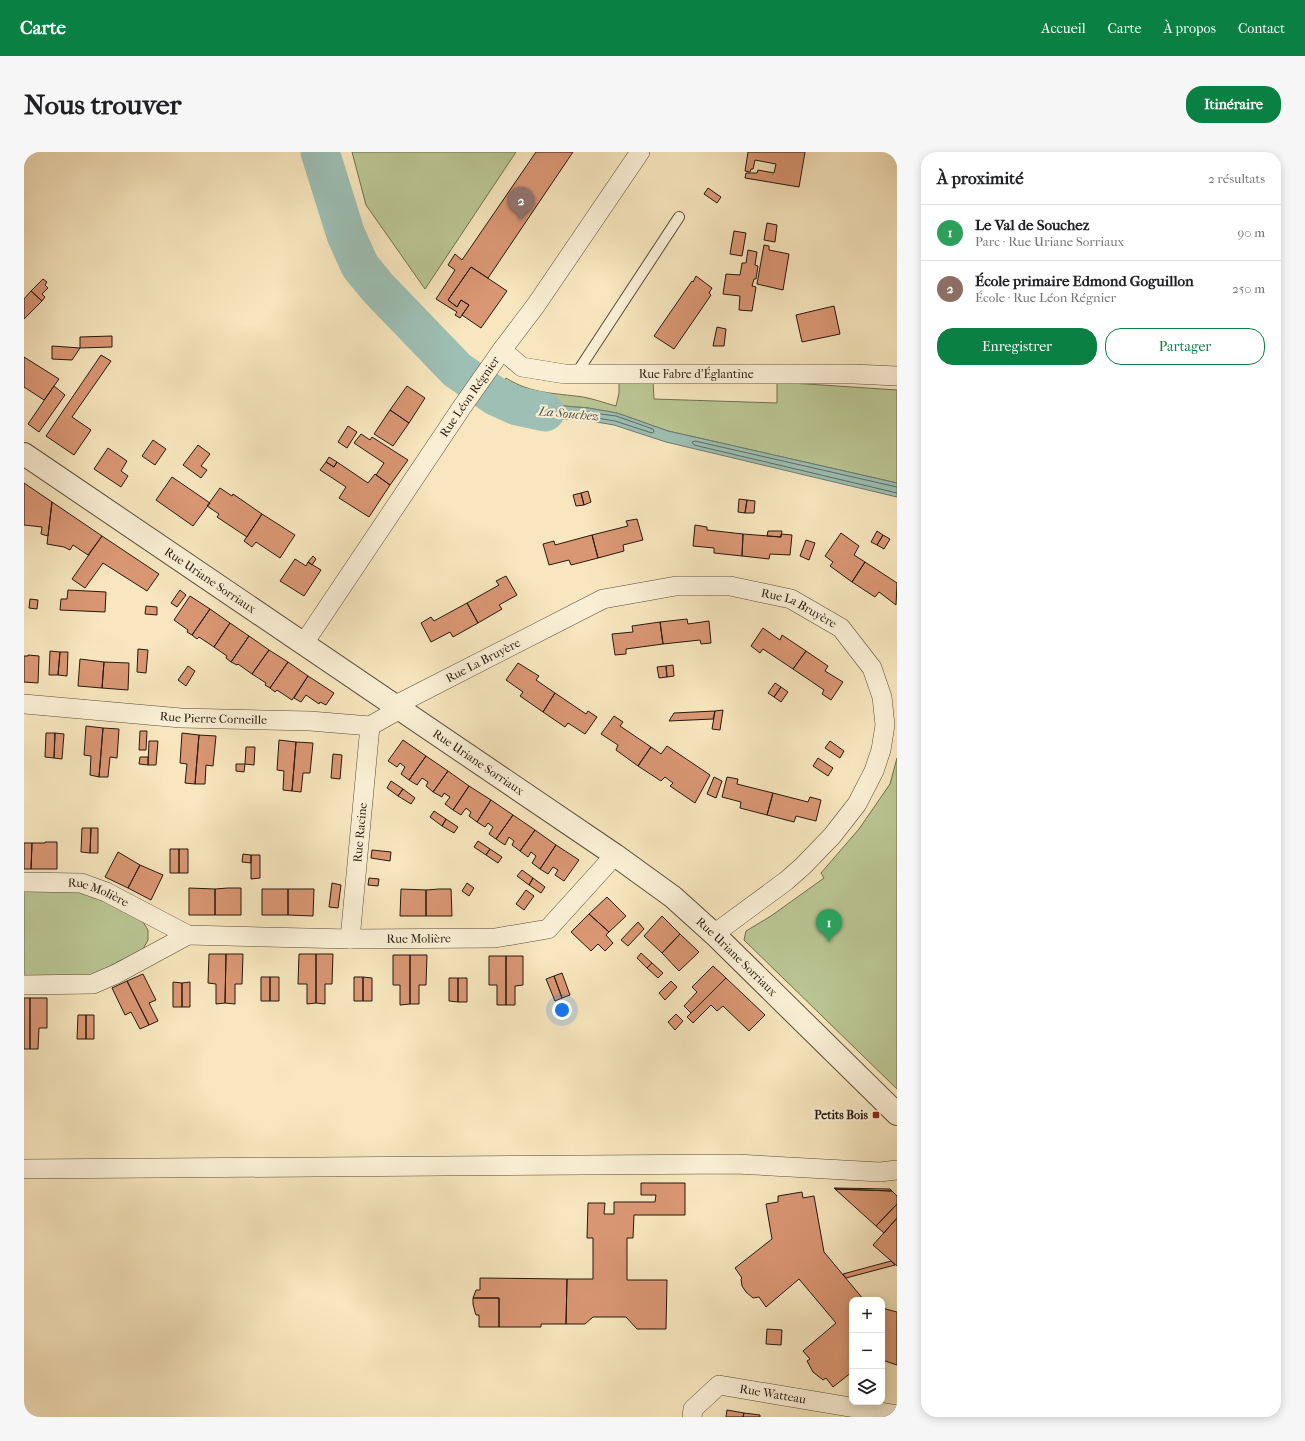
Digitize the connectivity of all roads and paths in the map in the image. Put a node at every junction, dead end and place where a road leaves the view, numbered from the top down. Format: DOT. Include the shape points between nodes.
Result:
graph roads {
  1 [pos="640,152"];
  2 [pos="679,217"];
  3 [pos="502,350"];
  4 [pos="576,374"];
  5 [pos="897,376"];
  6 [pos="24,454"];
  7 [pos="304,643"];
  8 [pos="24,704"];
  9 [pos="397,708"];
  10 [pos="370,726"];
  11 [pos="891,726"];
  12 [pos="615,855"];
  13 [pos="24,882"];
  14 [pos="714,934"];
  15 [pos="188,935"];
  16 [pos="350,939"];
  17 [pos="24,986"];
  18 [pos="897,1114"];
  19 [pos="24,1169"];
  20 [pos="897,1170"];
  21 [pos="897,1416"];
  22 [pos="692,1417"];
  1 -- 3 [label="street, Rue Léon Régnier" via="536,305"];
  2 -- 4 [label="lane"];
  3 -- 4 [label="street, Rue Fabre d'Églantine" via="522,367"];
  3 -- 7 [label="street, Rue Léon Régnier"];
  4 -- 5 [label="street, Rue Fabre d'Églantine"];
  6 -- 7 [label="street, Rue Uriane Sorriaux"];
  7 -- 9 [label="street, Rue Uriane Sorriaux"];
  8 -- 10 [label="street, Rue Pierre Corneille" via="181,718 310,721"];
  9 -- 10 [label="street"];
  9 -- 11 [label="street, Rue La Bruyère" via="603,599 676,586 730,586 791,599 841,628 872,668"];
  9 -- 12 [label="street, Rue Uriane Sorriaux"];
  10 -- 16 [label="street, Rue Racine"];
  11 -- 14 [label="street, Rue La Bruyère" via="874,771 857,804 832,836 786,881"];
  12 -- 14 [label="street, Rue Uriane Sorriaux" via="673,897"];
  12 -- 16 [label="street, Rue Molière" via="548,929 495,938"];
  13 -- 15 [label="street, Rue Molière" via="81,883 106,892"];
  14 -- 18 [label="street, Rue Uriane Sorriaux"];
  15 -- 16 [label="street, Rue Molière"];
  15 -- 17 [label="street, Rue Molière" via="93,984"];
  19 -- 20 [label="street" via="736,1164 880,1172"];
  21 -- 22 [label="street, Rue Watteau" via="719,1385 693,1409"];
}
